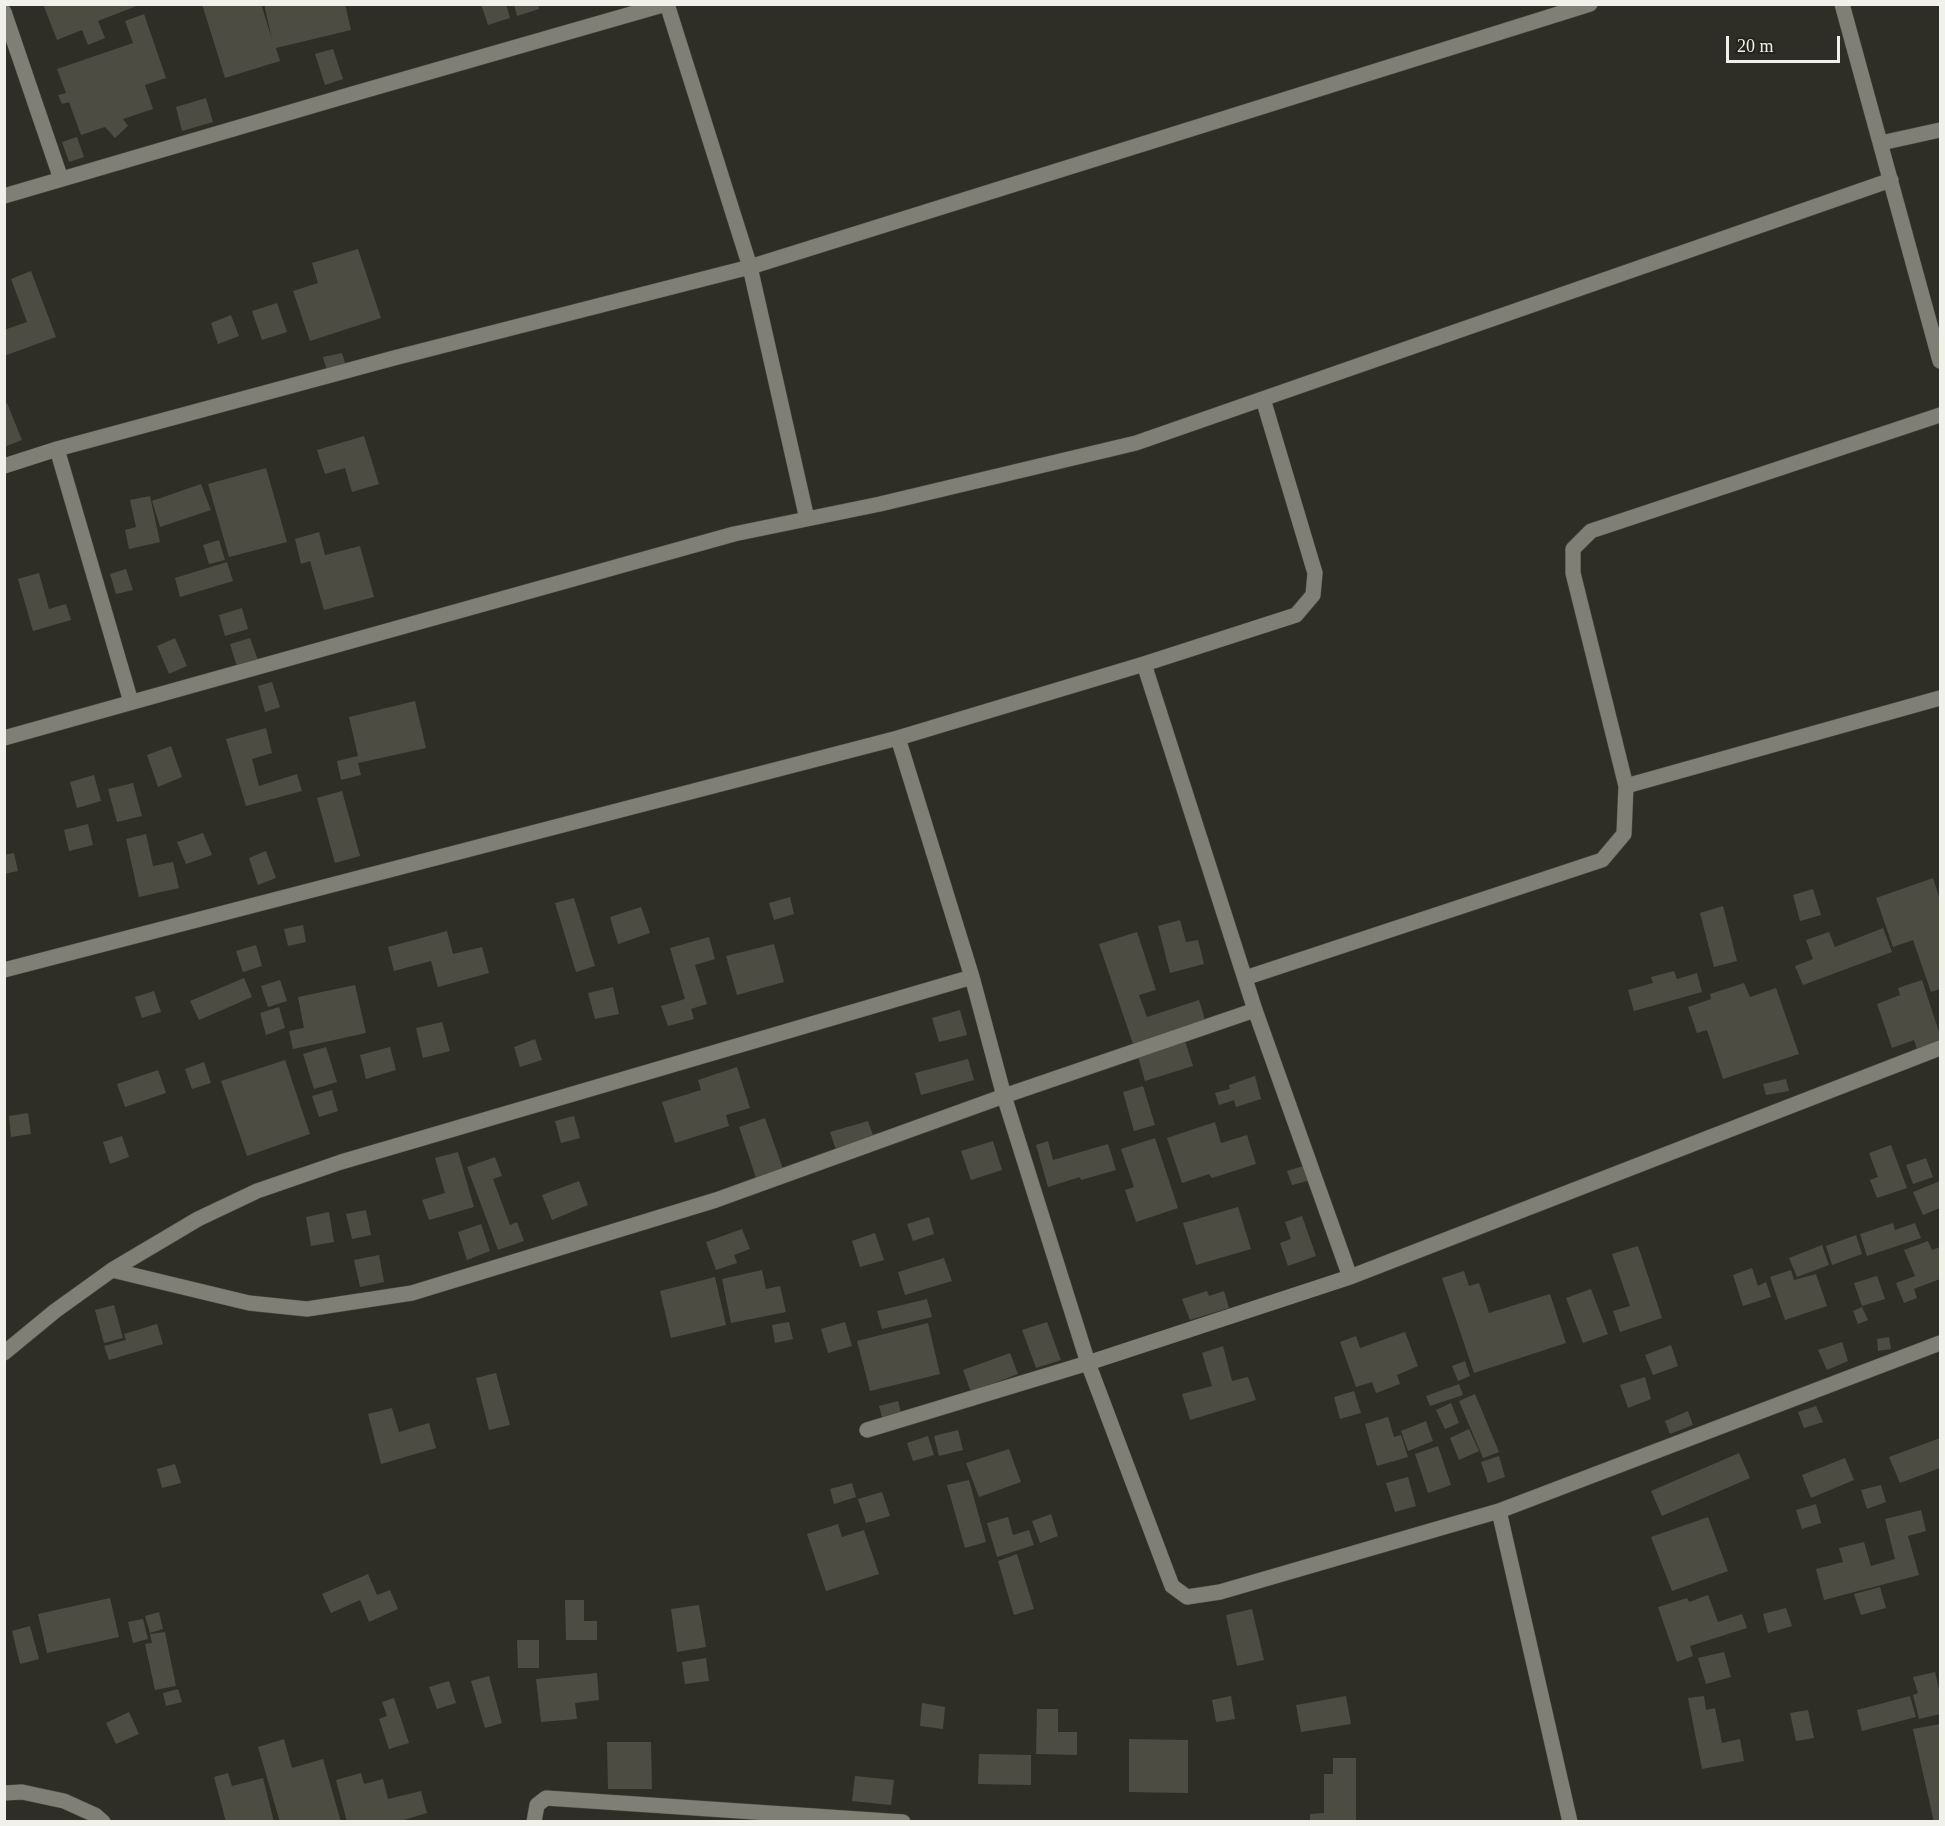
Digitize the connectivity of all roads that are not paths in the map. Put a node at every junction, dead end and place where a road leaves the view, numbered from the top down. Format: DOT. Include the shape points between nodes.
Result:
graph roads {
  1 [pos="667,4"];
  2 [pos="1590,4"];
  3 [pos="1842,4"];
  4 [pos="4,12"];
  5 [pos="1941,130"];
  6 [pos="1881,143"];
  7 [pos="62,179"];
  8 [pos="1891,180"];
  9 [pos="4,196"];
  10 [pos="750,267"];
  11 [pos="1941,361"];
  12 [pos="1263,399"];
  13 [pos="1941,415"];
  14 [pos="57,449"];
  15 [pos="4,466"];
  16 [pos="807,519"];
  17 [pos="1144,664"];
  18 [pos="1941,698"];
  19 [pos="131,702"];
  20 [pos="4,738"];
  21 [pos="898,738"];
  22 [pos="1626,786"];
  23 [pos="4,970"];
  24 [pos="972,977"];
  25 [pos="1245,978"];
  26 [pos="1255,1010"];
  27 [pos="1941,1048"];
  28 [pos="1004,1096"];
  29 [pos="112,1270"];
  30 [pos="1350,1277"];
  31 [pos="1941,1343"];
  32 [pos="4,1353"];
  33 [pos="1088,1363"];
  34 [pos="867,1430"];
  35 [pos="1499,1510"];
  36 [pos="4,1793"];
  37 [pos="103,1821"];
  38 [pos="534,1821"];
  39 [pos="903,1821"];
  40 [pos="1570,1821"];
  1 -- 7 [label="street"];
  1 -- 10 [label="street"];
  2 -- 10 [label="street"];
  3 -- 6 [label="street"];
  4 -- 7 [label="street"];
  5 -- 6 [label="street"];
  6 -- 8 [label="street"];
  7 -- 9 [label="street"];
  8 -- 11 [label="street"];
  8 -- 12 [label="street"];
  10 -- 14 [label="street"];
  10 -- 16 [label="street"];
  12 -- 16 [label="street" via="1136,443"];
  12 -- 17 [label="street" via="1315,573 1313,595 1296,615"];
  13 -- 22 [label="street" via="1591,531 1573,549 1573,573"];
  14 -- 15 [label="street"];
  14 -- 19 [label="street"];
  16 -- 19 [label="street" via="734,534"];
  17 -- 21 [label="street"];
  17 -- 25 [label="street"];
  18 -- 22 [label="street"];
  19 -- 20 [label="street"];
  21 -- 23 [label="street"];
  21 -- 24 [label="street"];
  22 -- 25 [label="street" via="1624,834 1602,860"];
  24 -- 28 [label="street"];
  24 -- 29 [label="street" via="341,1162 257,1191 198,1219"];
  25 -- 26 [label="street"];
  26 -- 28 [label="street"];
  26 -- 30 [label="street"];
  27 -- 30 [label="street"];
  28 -- 29 [label="street" via="716,1200 412,1293 307,1309 249,1303"];
  28 -- 33 [label="street"];
  29 -- 32 [label="street"];
  30 -- 33 [label="street"];
  31 -- 35 [label="street"];
  33 -- 34 [label="street"];
  33 -- 35 [label="street" via="1172,1586 1187,1597 1220,1592"];
  35 -- 40 [label="street"];
  36 -- 37 [label="street" via="22,1792 64,1801"];
  38 -- 39 [label="street" via="537,1805 546,1798"];
}
